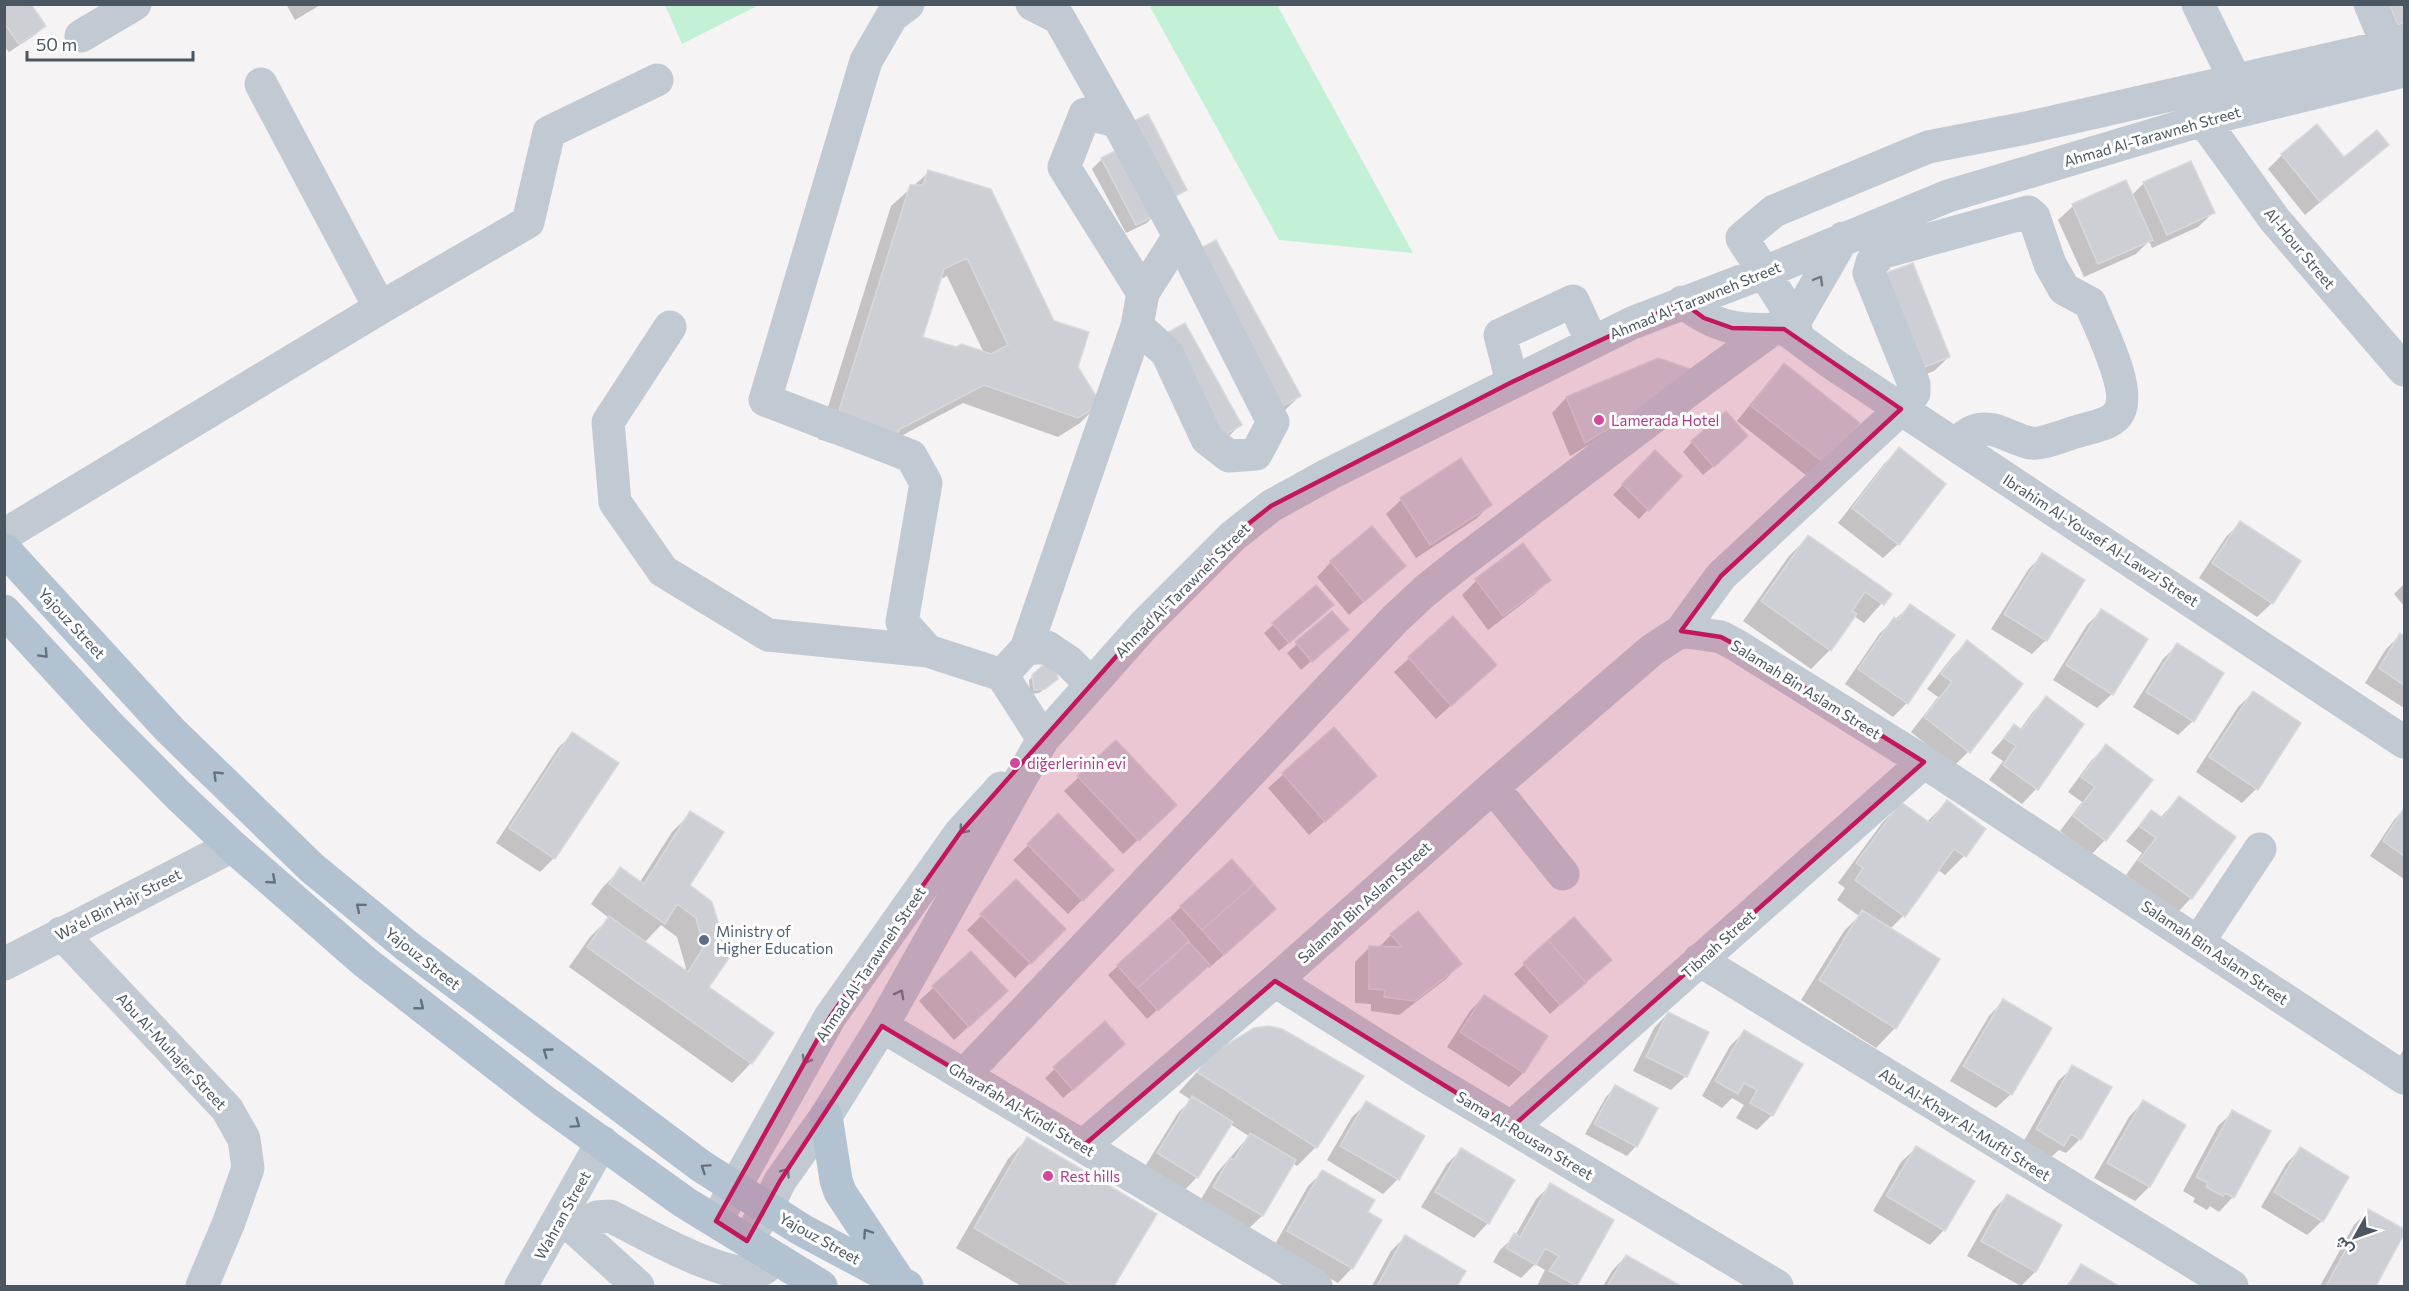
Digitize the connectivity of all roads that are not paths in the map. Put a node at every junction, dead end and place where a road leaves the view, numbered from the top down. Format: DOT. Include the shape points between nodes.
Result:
graph roads {
  1 [pos="135,4"];
  2 [pos="908,4"];
  3 [pos="1032,4"];
  4 [pos="2198,4"];
  5 [pos="2370,4"];
  6 [pos="81,36"];
  7 [pos="2399,54"];
  8 [pos="657,80"];
  9 [pos="2236,82"];
  10 [pos="261,84"];
  11 [pos="2203,120"];
  12 [pos="1117,121"];
  13 [pos="2026,129"];
  14 [pos="1948,196"];
  15 [pos="1179,236"];
  16 [pos="1843,238"];
  17 [pos="1754,276"];
  18 [pos="1143,293"];
  19 [pos="1682,302"];
  20 [pos="380,308"];
  21 [pos="1137,326"];
  22 [pos="670,327"];
  23 [pos="1787,329"];
  24 [pos="1592,342"];
  25 [pos="2404,370"];
  26 [pos="1512,381"];
  27 [pos="1901,409"];
  28 [pos="1955,444"];
  29 [pos="4,535"];
  30 [pos="4,549"];
  31 [pos="4,611"];
  32 [pos="1681,632"];
  33 [pos="1037,648"];
  34 [pos="928,651"];
  35 [pos="1002,675"];
  36 [pos="1090,683"];
  37 [pos="2404,742"];
  38 [pos="1037,748"];
  39 [pos="1924,762"];
  40 [pos="1493,787"];
  41 [pos="232,846"];
  42 [pos="2260,849"];
  43 [pos="1563,874"];
  44 [pos="62,933"];
  45 [pos="2199,941"];
  46 [pos="1700,960"];
  47 [pos="4,964"];
  48 [pos="1275,981"];
  49 [pos="882,1026"];
  50 [pos="965,1074"];
  51 [pos="2404,1078"];
  52 [pos="826,1116"];
  53 [pos="1512,1127"];
  54 [pos="602,1142"];
  55 [pos="1083,1146"];
  56 [pos="735,1188"];
  57 [pos="767,1208"];
  58 [pos="716,1221"];
  59 [pos="568,1225"];
  60 [pos="747,1241"];
  61 [pos="776,1259"];
  62 [pos="904,1284"];
  63 [pos="202,1287"];
  64 [pos="521,1287"];
  65 [pos="638,1287"];
  66 [pos="821,1287"];
  67 [pos="1316,1287"];
  68 [pos="1777,1287"];
  69 [pos="2232,1287"];
  1 -- 6 [label="street"];
  2 -- 34 [label="street" via="892,15 866,61 765,400 910,456 926,483 902,622"];
  3 -- 12 [label="street" via="1059,18"];
  4 -- 9 [label="street"];
  5 -- 7 [label="street"];
  7 -- 9 [label="street"];
  7 -- 11 [label="street, Ahmad Al-Tarawneh Street"];
  8 -- 20 [label="street" via="549,132 528,222"];
  9 -- 13 [label="street"];
  10 -- 20 [label="street"];
  11 -- 14 [label="street, Ahmad Al-Tarawneh Street"];
  11 -- 25 [label="street, Al-Hour Street" via="2275,220"];
  12 -- 15 [label="street"];
  12 -- 18 [label="street" via="1085,114 1064,167"];
  13 -- 14 [label="street" via="1989,165"];
  13 -- 17 [label="street, Ibrahim Al-Yousef Al-Lawzi Street" via="1928,147 1774,211 1742,238"];
  14 -- 16 [label="street, Ahmad Al-Tarawneh Street"];
  15 -- 18 [label="street"];
  15 -- 21 [label="street" via="1273,422 1256,454 1229,456 1207,439 1167,353"];
  16 -- 17 [label="street, Ahmad Al-Tarawneh Street"];
  23 -- 16 [label="street, one-way"];
  17 -- 19 [label="street, Ahmad Al-Tarawneh Street"];
  17 -- 23 [label="street, Ibrahim Al-Yousef Al-Lawzi Street"];
  18 -- 21 [label="street"];
  19 -- 23 [label="street" via="1717,324 1751,330"];
  19 -- 24 [label="street, Ahmad Al-Tarawneh Street"];
  20 -- 29 [label="street"];
  21 -- 33 [label="street" via="1078,500"];
  22 -- 34 [label="street" via="608,422 615,502 663,571 768,635"];
  23 -- 27 [label="street, Ibrahim Al-Yousef Al-Lawzi Street"];
  23 -- 50 [label="street" via="1708,376 1460,563 1402,612"];
  24 -- 26 [label="street, Ahmad Al-Tarawneh Street"];
  24 -- 26 [label="street" via="1573,301 1500,334"];
  26 -- 36 [label="street, Ahmad Al-Tarawneh Street" via="1271,506 1233,536"];
  27 -- 28 [label="street, Ibrahim Al-Yousef Al-Lawzi Street"];
  27 -- 28 [label="street" via="1915,387 1869,273 1872,262 1884,252 2030,214 2064,289 2090,303 2122,383 2118,414 2102,424 2034,444 1984,429 1973,431"];
  27 -- 32 [label="street" via="1721,576"];
  28 -- 37 [label="street, Ibrahim Al-Yousef Al-Lawzi Street"];
  56 -- 30 [label="main road, Yajouz Street, one-way" via="493,1013 312,868 170,730"];
  31 -- 41 [label="main road, one-way" via="105,721"];
  32 -- 39 [label="street, Salamah Bin Aslam Street" via="1721,637 1736,645"];
  32 -- 40 [label="street, Salamah Bin Aslam Street" via="1652,650"];
  33 -- 35 [label="street"];
  33 -- 36 [label="street" via="1069,662"];
  34 -- 35 [label="street"];
  35 -- 38 [label="street"];
  36 -- 38 [label="street, Ahmad Al-Tarawneh Street"];
  49 -- 38 [label="street, Ahmad Al-Tarawneh Street, one-way"];
  38 -- 56 [label="street, Ahmad Al-Tarawneh Street, one-way" via="960,833 830,1017"];
  39 -- 45 [label="street, Salamah Bin Aslam Street"];
  39 -- 46 [label="street, Tibnah Street"];
  40 -- 43 [label="street"];
  40 -- 48 [label="street, Salamah Bin Aslam Street"];
  41 -- 44 [label="street, Wa'el Bin Hajr Street"];
  41 -- 54 [label="main road, one-way" via="374,969"];
  42 -- 45 [label="street"];
  44 -- 47 [label="street, Wa'el Bin Hajr Street"];
  44 -- 63 [label="street, Abu Al-Muhajer Street" via="227,1109 244,1139 248,1168"];
  45 -- 51 [label="street, Salamah Bin Aslam Street"];
  46 -- 53 [label="street, Tibnah Street"];
  46 -- 69 [label="street, Abu Al-Khayr Al-Mufti Street"];
  48 -- 53 [label="street, Sama Al-Rousan Street"];
  48 -- 55 [label="street, Salamah Bin Aslam Street"];
  49 -- 50 [label="street, Gharafah Al-Kindi Street"];
  49 -- 52 [label="street, Ahmad Al-Tarawneh Street"];
  50 -- 55 [label="street, Gharafah Al-Kindi Street"];
  57 -- 52 [label="street, Ahmad Al-Tarawneh Street, one-way" via="780,1181"];
  62 -- 52 [label="main road, one-way" via="840,1192"];
  53 -- 68 [label="street, Sama Al-Rousan Street"];
  54 -- 58 [label="main road"];
  54 -- 59 [label="street, Wahran Street"];
  55 -- 67 [label="street, Gharafah Al-Kindi Street"];
  56 -- 57 [label="main road, Yajouz Street"];
  56 -- 58 [label="street, Ahmad Al-Tarawneh Street"];
  57 -- 60 [label="street, Ahmad Al-Tarawneh Street"];
  57 -- 62 [label="main road, Yajouz Street"];
  58 -- 60 [label="main road"];
  59 -- 61 [label="street" via="610,1216 725,1270 757,1272"];
  59 -- 64 [label="street, Wahran Street"];
  59 -- 65 [label="street"];
  60 -- 61 [label="main road"];
  61 -- 66 [label="main road"];
}
